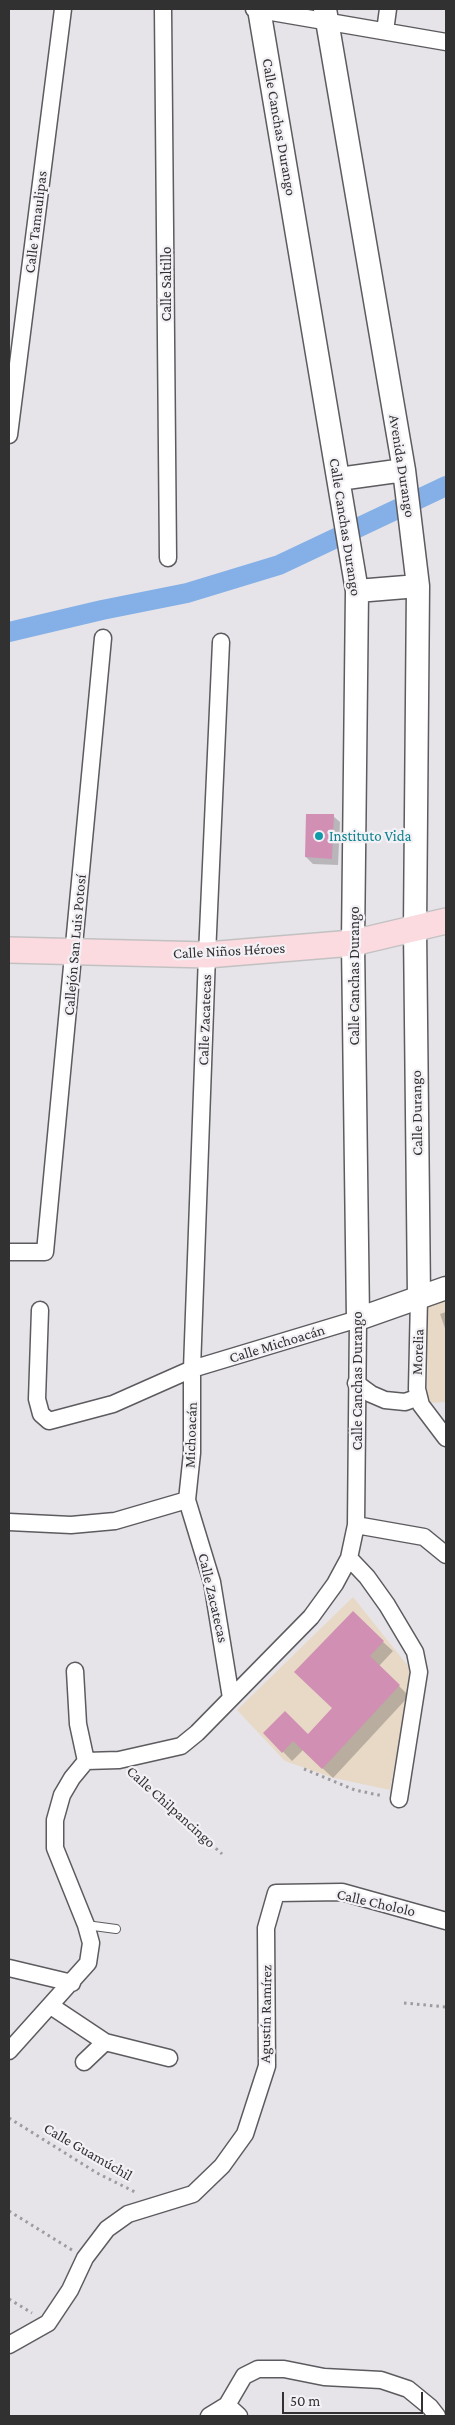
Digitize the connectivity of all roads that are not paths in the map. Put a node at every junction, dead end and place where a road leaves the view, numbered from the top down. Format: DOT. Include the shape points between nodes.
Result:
graph roads {
  1 [pos="63,9"];
  2 [pos="163,9"];
  3 [pos="257,9"];
  4 [pos="388,9"];
  5 [pos="326,15"];
  6 [pos="384,31"];
  7 [pos="446,42"];
  8 [pos="9,435"];
  9 [pos="404,470"];
  10 [pos="339,479"];
  11 [pos="168,558"];
  12 [pos="356,582"];
  13 [pos="418,586"];
  14 [pos="103,638"];
  15 [pos="221,642"];
  16 [pos="446,921"];
  17 [pos="415,928"];
  18 [pos="353,943"];
  19 [pos="9,950"];
  20 [pos="75,953"];
  21 [pos="207,954"];
  22 [pos="9,1252"];
  23 [pos="446,1288"];
  24 [pos="419,1298"];
  25 [pos="40,1310"];
  26 [pos="358,1319"];
  27 [pos="192,1369"];
  28 [pos="356,1383"];
  29 [pos="420,1401"];
  30 [pos="446,1438"];
  31 [pos="187,1500"];
  32 [pos="9,1522"];
  33 [pos="356,1525"];
  34 [pos="446,1555"];
  35 [pos="349,1558"];
  36 [pos="75,1671"];
  37 [pos="231,1698"];
  38 [pos="86,1761"];
  39 [pos="399,1799"];
  40 [pos="276,1892"];
  41 [pos="446,1921"];
  42 [pos="86,1925"];
  43 [pos="116,1929"];
  44 [pos="9,1968"];
  45 [pos="72,1984"];
  46 [pos="51,2006"];
  47 [pos="105,2042"];
  48 [pos="9,2051"];
  49 [pos="169,2058"];
  50 [pos="84,2062"];
  51 [pos="9,2345"];
  52 [pos="233,2411"];
  53 [pos="209,2416"];
  54 [pos="437,2416"];
  1 -- 8 [label="street, Calle Tamaulipas"];
  2 -- 11 [label="street, Calle Saltillo"];
  3 -- 5 [label="street"];
  3 -- 10 [label="main road, Calle Canchas Durango"];
  4 -- 6 [label="street"];
  5 -- 6 [label="street"];
  5 -- 9 [label="main road, Avenida Durango"];
  6 -- 7 [label="street"];
  9 -- 10 [label="main road"];
  9 -- 13 [label="main road, Avenida Durango"];
  10 -- 12 [label="main road, Calle Canchas Durango"];
  12 -- 13 [label="main road"];
  12 -- 18 [label="main road, Calle Canchas Durango"];
  13 -- 17 [label="main road, Avenida Durango"];
  14 -- 20 [label="street, Callejón San Luis Potosí"];
  15 -- 21 [label="street, Calle Zacatecas"];
  16 -- 17 [label="main road, Calle Niños Héroes"];
  17 -- 18 [label="main road, Calle Niños Héroes"];
  17 -- 24 [label="main road, Calle Durango"];
  18 -- 21 [label="main road, Calle Niños Héroes"];
  18 -- 26 [label="main road, Calle Canchas Durango"];
  19 -- 20 [label="main road, Calle Niños Héroes"];
  20 -- 21 [label="main road, Calle Niños Héroes"];
  20 -- 22 [label="street, Callejón San Luis Potosí" via="45,1252"];
  21 -- 27 [label="street, Calle Zacatecas"];
  23 -- 24 [label="main road, Calle Michoacán"];
  24 -- 26 [label="main road, Calle Michoacán"];
  24 -- 29 [label="street, Morelia" via="417,1389"];
  25 -- 27 [label="street, Calle Michoacán" via="37,1399 41,1414 48,1421 113,1404"];
  26 -- 27 [label="street, Calle Michoacán"];
  26 -- 28 [label="street, Calle Canchas Durango"];
  27 -- 31 [label="street, Michoacán" via="192,1453"];
  28 -- 29 [label="street" via="385,1400"];
  28 -- 33 [label="street, Calle Canchas Durango"];
  29 -- 30 [label="street"];
  31 -- 32 [label="street" via="116,1521 71,1525"];
  31 -- 37 [label="street, Calle Zacatecas" via="212,1582"];
  33 -- 34 [label="street" via="424,1537"];
  33 -- 35 [label="street, Calle Canchas Durango"];
  35 -- 37 [label="street, Calle Canchas Durango" via="311,1617"];
  35 -- 39 [label="street" via="387,1605 415,1652 419,1672"];
  36 -- 38 [label="street" via="78,1724"];
  37 -- 38 [label="street, Calle Canchas Durango" via="181,1746 119,1760"];
  38 -- 42 [label="street" via="62,1795 55,1820 56,1848"];
  40 -- 41 [label="street, Calle Chololo" via="342,1892"];
  40 -- 51 [label="street, Agustín Ramírez" via="266,1928 267,2066 245,2134 222,2166 193,2194 128,2214 107,2229 85,2258 70,2290 48,2323"];
  42 -- 43 [label="lane"];
  42 -- 45 [label="street" via="91,1944 88,1963"];
  44 -- 45 [label="street"];
  45 -- 46 [label="street"];
  46 -- 47 [label="street"];
  46 -- 48 [label="street"];
  47 -- 49 [label="street"];
  47 -- 50 [label="street"];
  52 -- 53 [label="street"];
  52 -- 54 [label="street" via="244,2376 258,2369 284,2369 324,2378 381,2380 408,2389"];
}
